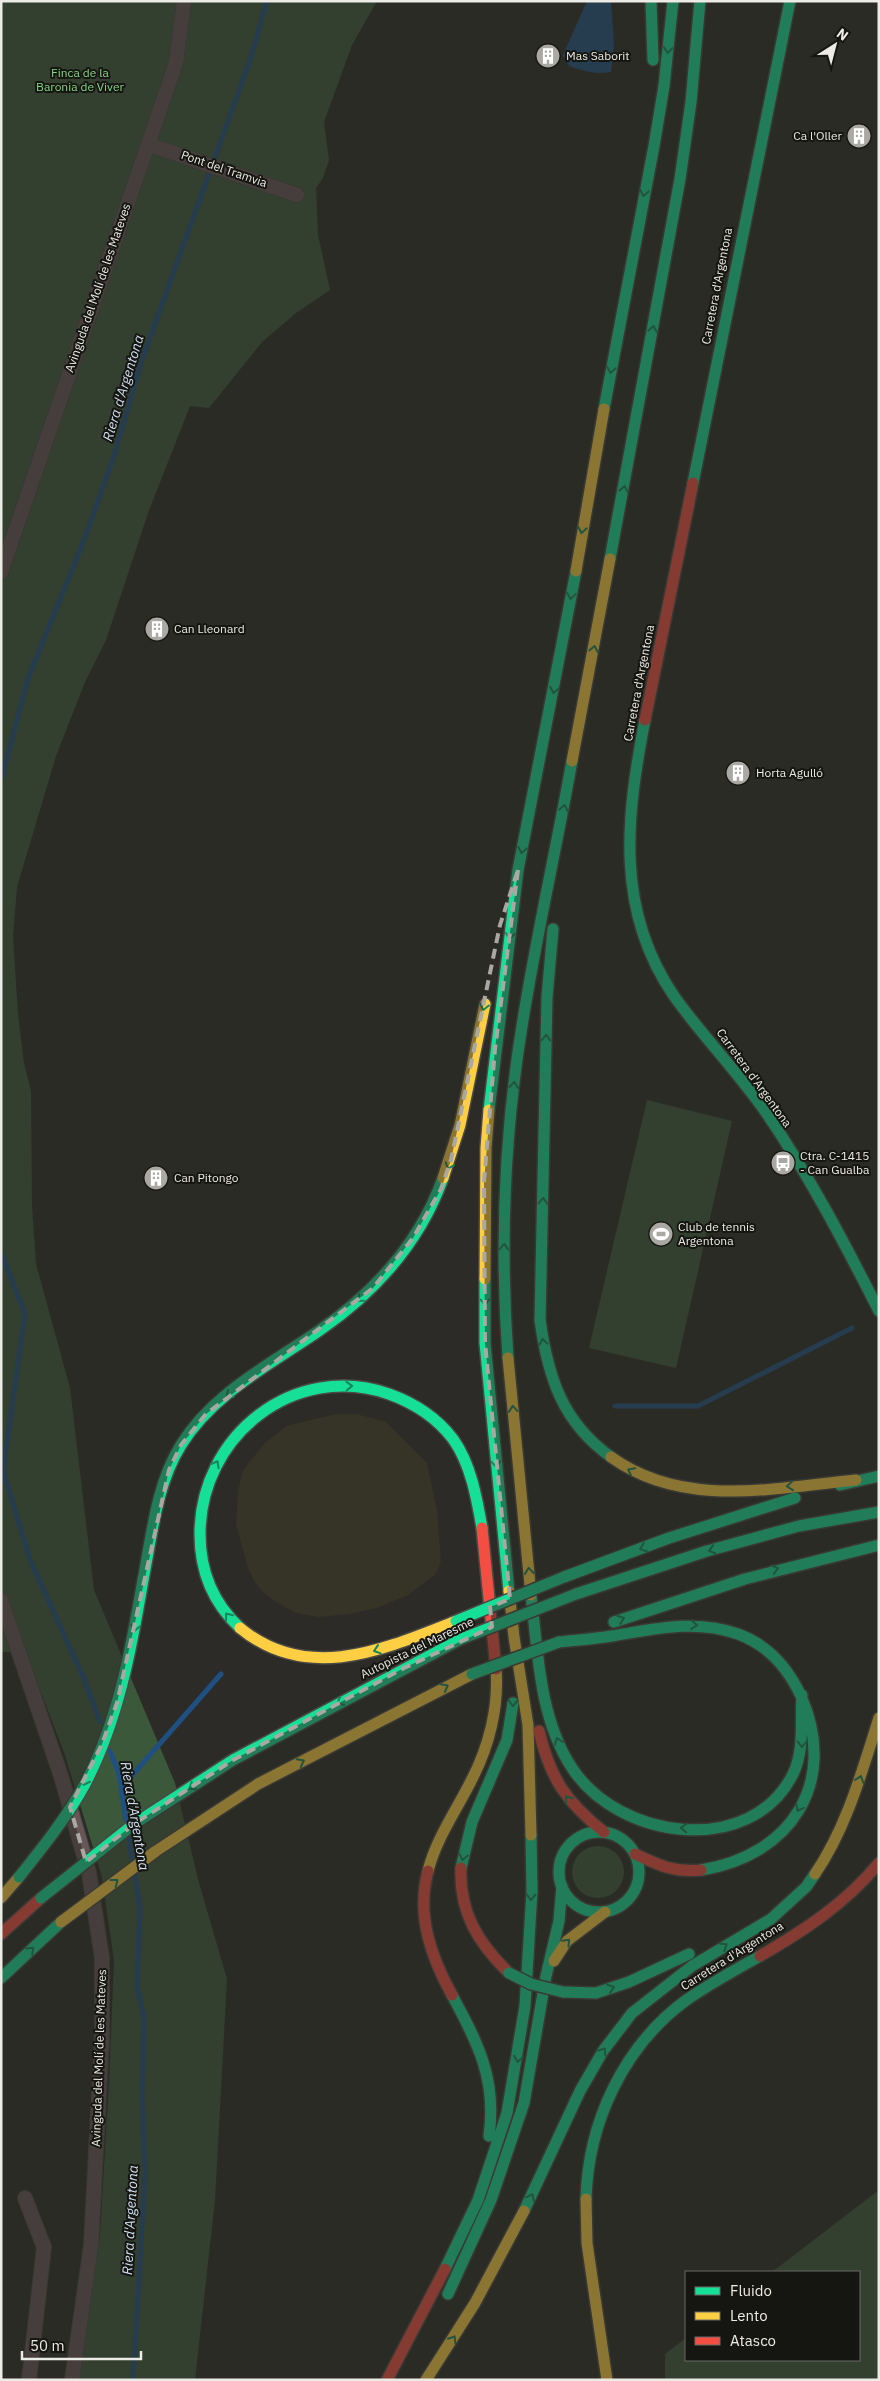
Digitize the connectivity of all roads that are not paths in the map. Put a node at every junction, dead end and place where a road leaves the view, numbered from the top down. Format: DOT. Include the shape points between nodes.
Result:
graph roads {
  1 [pos="184,1"];
  2 [pos="652,1"];
  3 [pos="673,1"];
  4 [pos="700,1"];
  5 [pos="790,1"];
  6 [pos="150,145"];
  7 [pos="654,146"];
  8 [pos="297,195"];
  9 [pos="1,572"];
  10 [pos="555,856"];
  11 [pos="518,870"];
  12 [pos="558,899"];
  13 [pos="555,917"];
  14 [pos="498,934"];
  15 [pos="488,992"];
  16 [pos="879,1311"];
  17 [pos="879,1476"];
  18 [pos="856,1480"];
  19 [pos="879,1512"];
  20 [pos="879,1545"];
  21 [pos="1,1600"];
  22 [pos="534,1620"];
  23 [pos="514,1637"];
  24 [pos="559,1642"];
  25 [pos="802,1695"];
  26 [pos="879,1718"];
  27 [pos="842,1824"];
  28 [pos="604,1832"];
  29 [pos="635,1854"];
  30 [pos="879,1863"];
  31 [pos="562,1886"];
  32 [pos="1,1898"];
  33 [pos="605,1912"];
  34 [pos="1,1934"];
  35 [pos="1,1978"];
  36 [pos="545,1984"];
  37 [pos="25,2198"];
  38 [pos="444,2301"];
  39 [pos="29,2380"];
  40 [pos="72,2380"];
  41 [pos="382,2380"];
  42 [pos="387,2380"];
  43 [pos="426,2380"];
  44 [pos="607,2380"];
  1 -- 6 [label="street, Avinguda del Molí de les Mateves" via="176,63"];
  2 -- 7 [label="main road"];
  3 -- 7 [label="main road, one-way"];
  10 -- 4 [label="main road, one-way" via="680,179"];
  5 -- 16 [label="main road, Carretera d'Argentona" via="655,669 633,798 628,852 632,890 645,942 663,978 767,1114 831,1217"];
  6 -- 8 [label="street, Pont del Tramvia"];
  6 -- 9 [label="street, Avinguda del Molí de les Mateves"];
  7 -- 11 [label="main road, one-way" via="567,625"];
  10 -- 12 [label="main road"];
  22 -- 10 [label="main road, one-way" via="503,1266 507,1140 519,1042 535,942"];
  11 -- 14 [label="main road"];
  11 -- 23 [label="main road, one-way" via="495,1049 484,1182 486,1343"];
  18 -- 13 [label="main road, one-way" via="707,1491 668,1486 624,1468 602,1452 584,1433 561,1399 546,1362 540,1320 547,997"];
  15 -- 32 [label="main road, one-way, bridge" via="452,1160 441,1190 413,1238 373,1288 320,1330 247,1380 206,1414 181,1445 159,1502 120,1694 102,1744 84,1784 57,1829"];
  17 -- 18 [label="main road"];
  18 -- 41 [label="main road, one-way, bridge" via="750,1510 564,1578 456,1621 401,1643 360,1656 322,1659 288,1655 254,1639 231,1621 210,1591 197,1530 202,1498 214,1466 232,1438 256,1416 279,1402 307,1391 358,1386 414,1404 453,1440 467,1465 482,1537 497,1682 493,1725 473,1779 430,1859 424,1920 430,1949 484,2060 492,2108 490,2131 487,2152 463,2214"];
  19 -- 34 [label="main road, Autopista del Maresme, one-way, bridge" via="799,1526 707,1551 576,1594 461,1639 233,1760 134,1824"];
  24 -- 20 [label="main road, one-way" via="707,1588"];
  21 -- 40 [label="street, Avinguda del Molí de les Mateves" via="61,1776 89,1873 102,1958 102,2038 91,2246"];
  25 -- 22 [label="main road, one-way" via="802,1753 794,1774 779,1796 737,1822 709,1828 654,1826 629,1817 604,1801 581,1780 561,1749 549,1717"];
  28 -- 22 [label="main road, one-way" via="570,1803 546,1762 536,1715"];
  23 -- 27 [label="main road, one-way, bridge" via="513,1707 508,1744 471,1825 461,1862 460,1882 463,1908 474,1933 485,1951 509,1973 531,1984 563,1992 596,1993 666,1966 758,1916 784,1897 812,1870"];
  23 -- 42 [label="main road, one-way" via="528,1725 532,1891 525,2006 512,2091 499,2144 478,2200 438,2285"];
  24 -- 25 [label="main road, one-way" via="655,1627 710,1627 745,1635 773,1653"];
  35 -- 24 [label="main road, one-way, bridge" via="61,1922 156,1851 258,1784 472,1674"];
  25 -- 29 [label="main road, one-way" via="812,1717 816,1744 814,1774 793,1820 772,1843 754,1855 728,1865 687,1872 670,1870"];
  27 -- 26 [label="main road, one-way"];
  43 -- 27 [label="main road, one-way" via="510,2241 580,2091 603,2051 632,2013 692,1966 771,1919 799,1893 821,1868"];
  28 -- 29 [label="main road" via="622,1839"];
  28 -- 31 [label="main road" via="587,1834 567,1847 559,1869"];
  29 -- 33 [label="main road" via="640,1875 635,1890 625,1903"];
  30 -- 44 [label="main road, Carretera d'Argentona" via="868,1877 806,1927 705,1987 664,2017 634,2051 606,2098 588,2168 585,2218"];
  31 -- 33 [label="main road" via="568,1898 579,1906"];
  31 -- 36 [label="main road" via="560,1922"];
  36 -- 33 [label="main road, one-way" via="567,1941"];
  36 -- 38 [label="main road" via="531,2070 511,2148 492,2200"];
  37 -- 39 [label="street" via="44,2247"];
}
